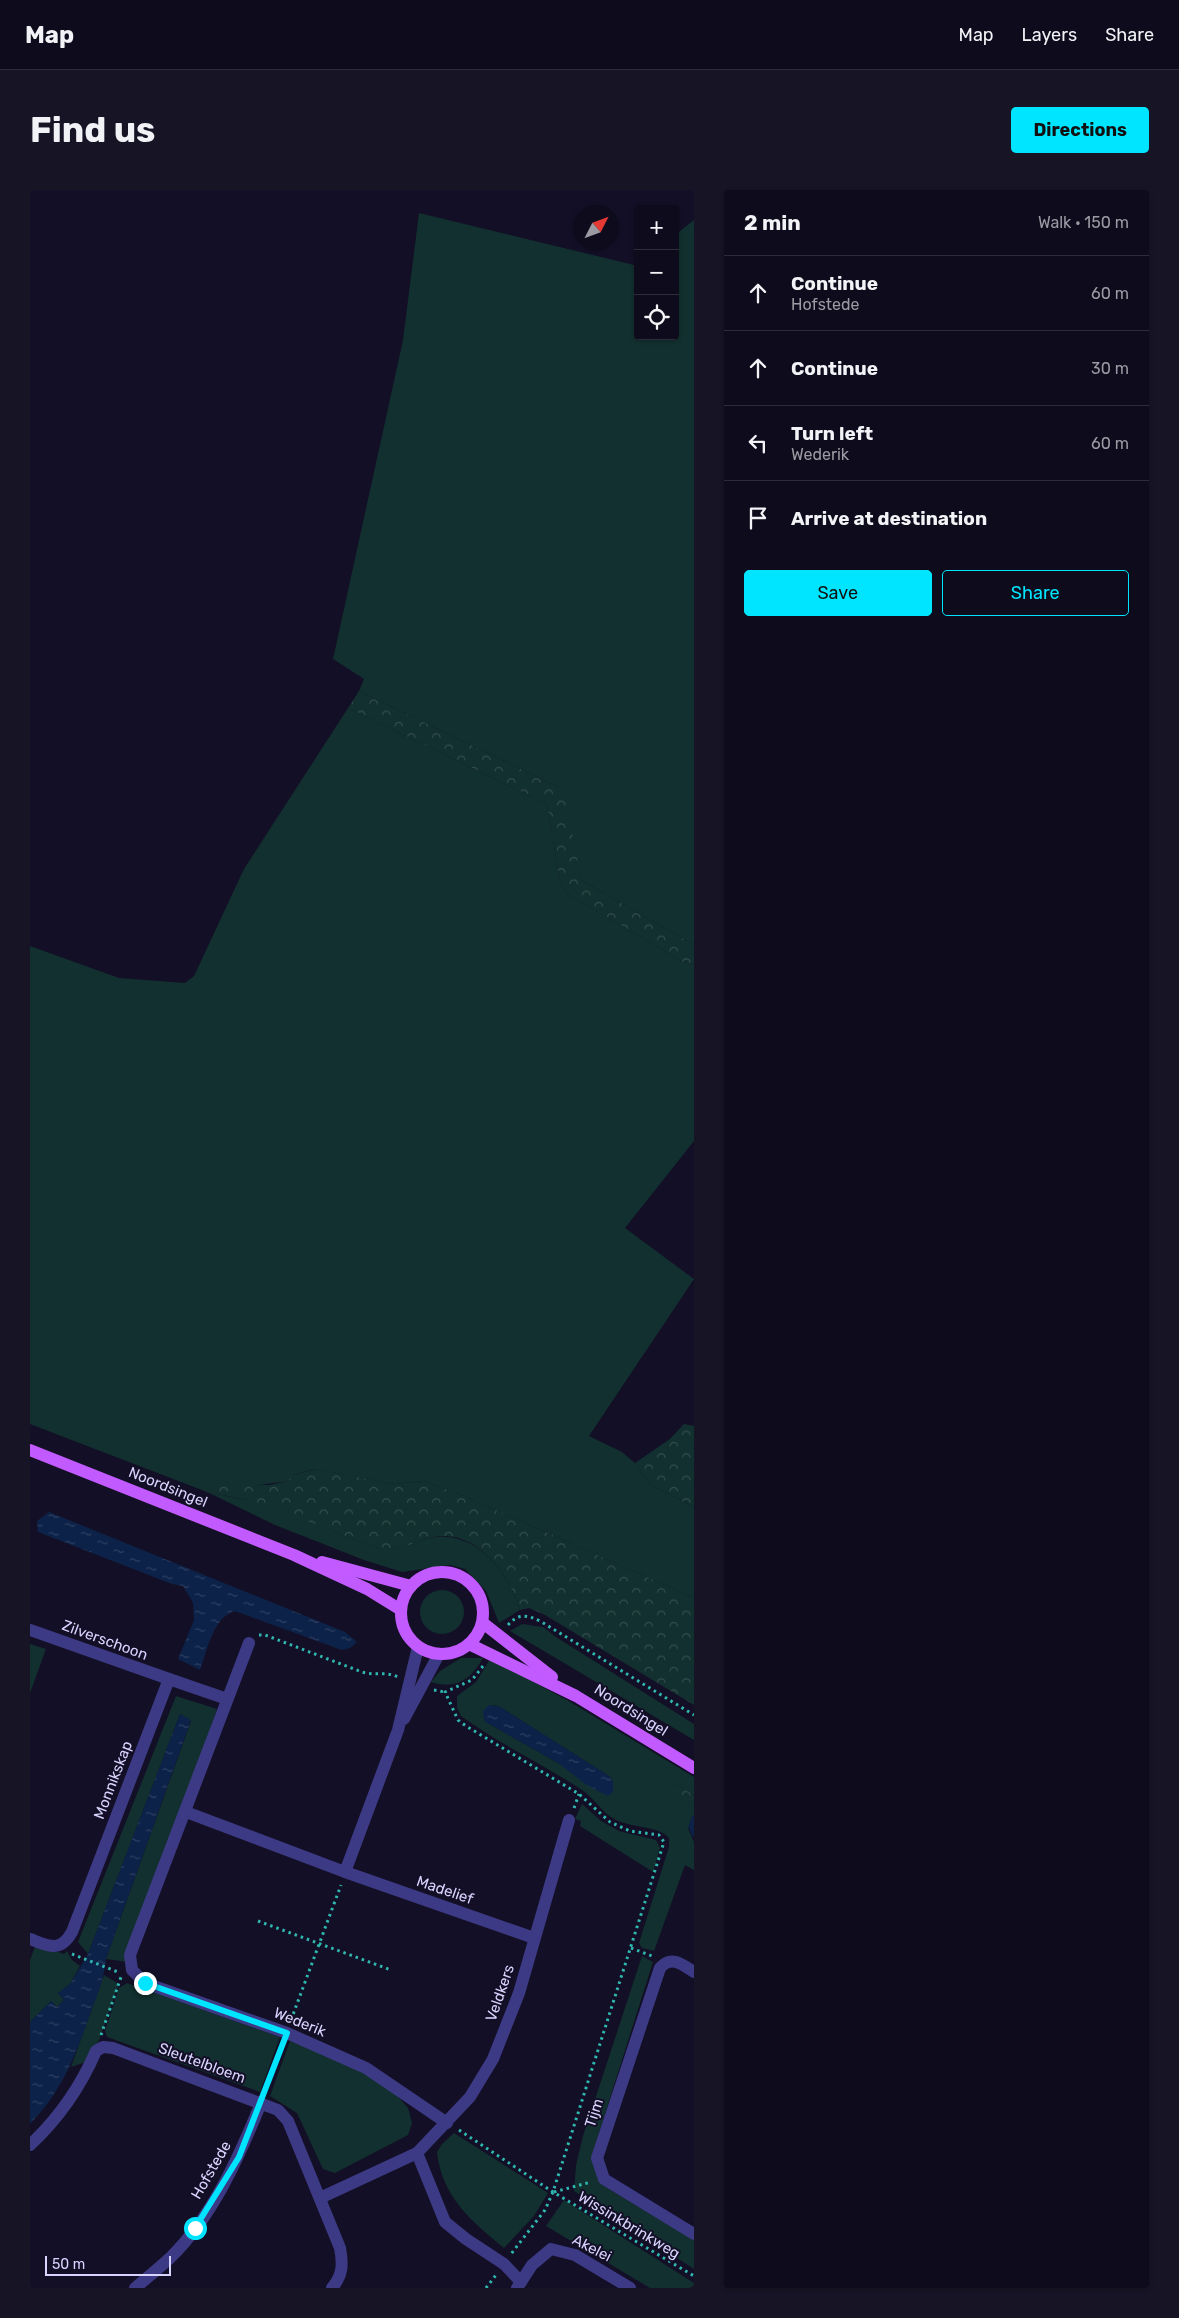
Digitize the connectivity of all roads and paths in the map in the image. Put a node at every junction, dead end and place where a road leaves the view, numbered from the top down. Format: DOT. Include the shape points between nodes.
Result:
graph roads {
  1 [pos="30,1450"];
  2 [pos="294,1555"];
  3 [pos="411,1586"];
  4 [pos="401,1610"];
  5 [pos="482,1622"];
  6 [pos="30,1630"];
  7 [pos="249,1643"];
  8 [pos="469,1644"];
  9 [pos="418,1647"];
  10 [pos="439,1654"];
  11 [pos="168,1680"];
  12 [pos="409,1682"];
  13 [pos="422,1688"];
  14 [pos="445,1692"];
  15 [pos="576,1696"];
  16 [pos="227,1699"];
  17 [pos="398,1730"];
  18 [pos="694,1768"];
  19 [pos="579,1794"];
  20 [pos="186,1812"];
  21 [pos="569,1820"];
  22 [pos="345,1872"];
  23 [pos="258,1921"];
  24 [pos="534,1938"];
  25 [pos="30,1939"];
  26 [pos="319,1944"];
  27 [pos="72,1955"];
  28 [pos="110,1968"];
  29 [pos="392,1970"];
  30 [pos="127,1972"];
  31 [pos="694,1972"];
  32 [pos="287,2033"];
  33 [pos="96,2051"];
  34 [pos="261,2102"];
  35 [pos="447,2123"];
  36 [pos="30,2145"];
  37 [pos="417,2153"];
  38 [pos="604,2179"];
  39 [pos="553,2192"];
  40 [pos="320,2198"];
  41 [pos="694,2234"];
  42 [pos="504,2264"];
  43 [pos="694,2276"];
  44 [pos="519,2285"];
  45 [pos="135,2288"];
  46 [pos="332,2288"];
  47 [pos="630,2288"];
  1 -- 2 [label="main road, Noordsingel"];
  2 -- 3 [label="main road, Noordsingel"];
  2 -- 4 [label="main road, Noordsingel" via="367,1589"];
  3 -- 4 [label="main road"];
  3 -- 5 [label="main road" via="436,1572 468,1580 478,1592 483,1606"];
  4 -- 9 [label="main road" via="402,1623"];
  5 -- 8 [label="main road" via="478,1634"];
  5 -- 15 [label="main road, Noordsingel"];
  6 -- 11 [label="street, Zilverschoon"];
  7 -- 12 [label="path" via="258,1635 265,1635 362,1672 389,1673"];
  7 -- 16 [label="street"];
  8 -- 10 [label="main road" via="451,1654"];
  8 -- 15 [label="main road, Noordsingel"];
  9 -- 10 [label="main road"];
  9 -- 12 [label="street"];
  10 -- 13 [label="street"];
  11 -- 16 [label="street"];
  11 -- 25 [label="street, Monnikskap" via="80,1915 67,1941 59,1946 50,1946"];
  12 -- 17 [label="street"];
  13 -- 14 [label="path"];
  13 -- 17 [label="street"];
  15 -- 18 [label="main road, Noordsingel"];
  16 -- 20 [label="street"];
  17 -- 22 [label="street"];
  19 -- 39 [label="path" via="601,1815 620,1827 659,1835 664,1847"];
  20 -- 22 [label="street, Madelief"];
  20 -- 30 [label="street" via="130,1956"];
  21 -- 24 [label="street, Veldkers"];
  22 -- 24 [label="street, Madelief"];
  22 -- 26 [label="path"];
  23 -- 26 [label="path"];
  24 -- 35 [label="street, Veldkers" via="519,1993 493,2059 470,2096"];
  26 -- 29 [label="path"];
  26 -- 32 [label="path"];
  27 -- 28 [label="path"];
  30 -- 32 [label="street, Wederik" via="145,1983"];
  30 -- 33 [label="path"];
  31 -- 38 [label="street, Tijm" via="681,1963 669,1962 660,1968 597,2158"];
  32 -- 34 [label="path"];
  32 -- 35 [label="street, Wederik" via="366,2068"];
  33 -- 34 [label="street, Sleutelbloem" via="103,2047 113,2048"];
  33 -- 36 [label="street" via="83,2080 65,2107"];
  34 -- 40 [label="street, Sleutelbloem" via="278,2110 288,2121"];
  34 -- 45 [label="street, Hofstede" via="239,2157 209,2208 171,2257"];
  35 -- 37 [label="street, Veldkers"];
  35 -- 39 [label="path, Wissinkbrinkweg"];
  37 -- 40 [label="street, Veldkers"];
  37 -- 42 [label="street" via="446,2222"];
  38 -- 39 [label="path"];
  38 -- 41 [label="street"];
  39 -- 42 [label="path" via="545,2210"];
  39 -- 43 [label="path, Wissinkbrinkweg"];
  40 -- 46 [label="street, Sleutelbloem" via="343,2264 339,2280"];
  42 -- 44 [label="street, Akelei"];
  44 -- 47 [label="street, Akelei" via="550,2249 575,2255"];
}
